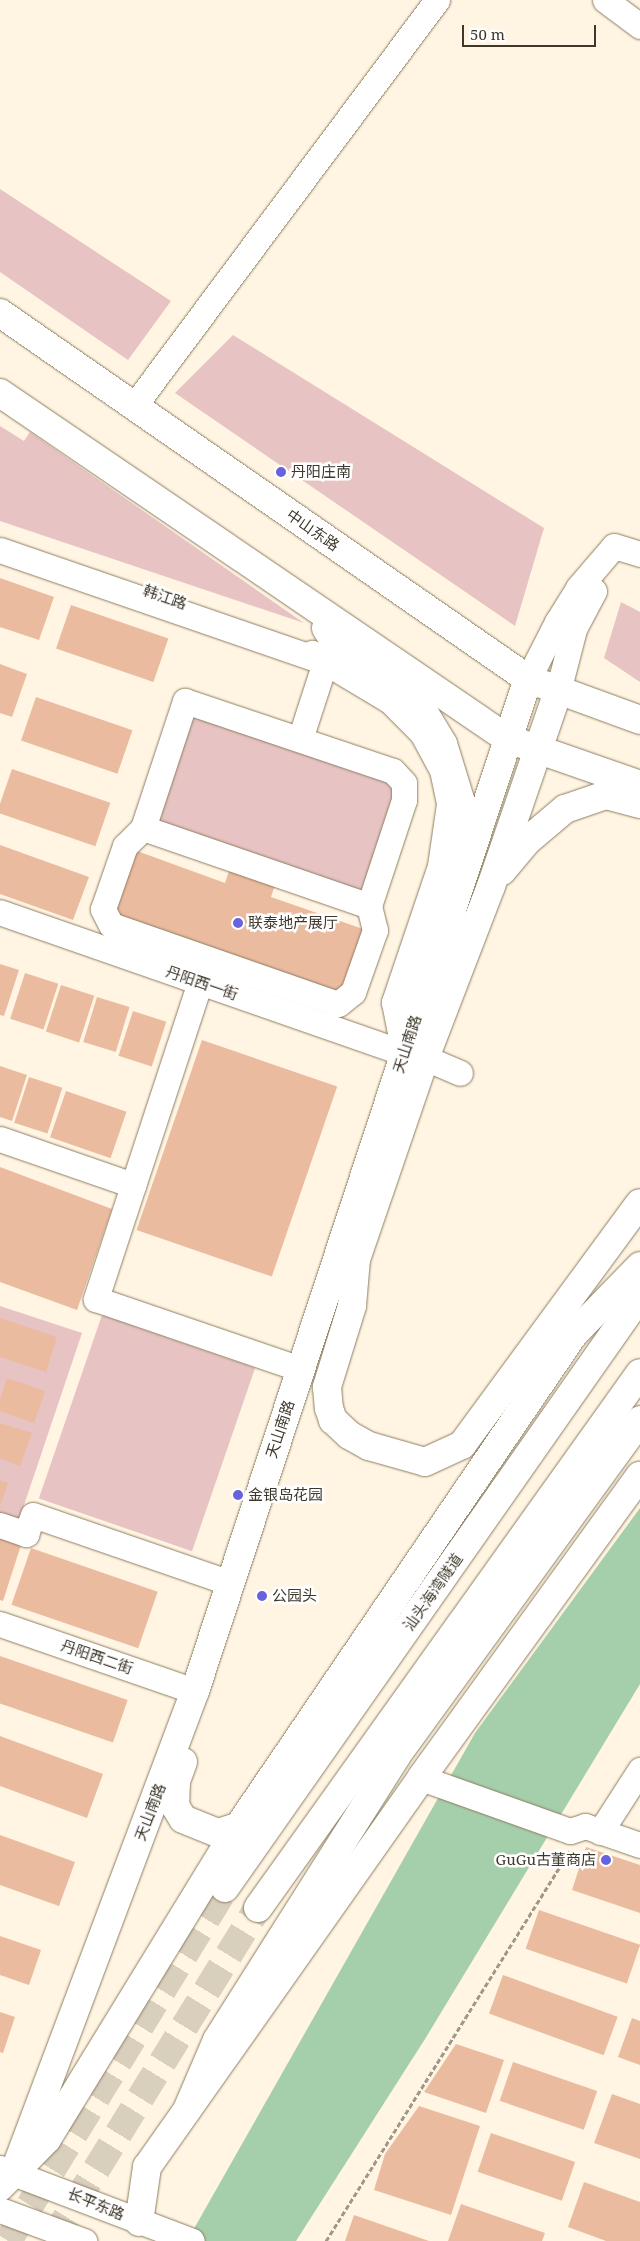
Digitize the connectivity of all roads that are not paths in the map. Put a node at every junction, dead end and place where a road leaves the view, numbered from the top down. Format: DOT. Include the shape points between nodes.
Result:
graph roads {
  1 [pos="437,0"];
  2 [pos="605,0"];
  3 [pos="640,26"];
  4 [pos="0,313"];
  5 [pos="0,393"];
  6 [pos="134,406"];
  7 [pos="0,539"];
  8 [pos="0,550"];
  9 [pos="634,552"];
  10 [pos="314,605"];
  11 [pos="325,662"];
  12 [pos="528,679"];
  13 [pos="558,691"];
  14 [pos="640,720"];
  15 [pos="300,739"];
  16 [pos="508,739"];
  17 [pos="537,750"];
  18 [pos="640,785"];
  19 [pos="640,804"];
  20 [pos="143,828"];
  21 [pos="462,878"];
  22 [pos="491,886"];
  23 [pos="369,906"];
  24 [pos="0,912"];
  25 [pos="200,982"];
  26 [pos="414,1056"];
  27 [pos="460,1072"];
  28 [pos="0,1139"];
  29 [pos="133,1185"];
  30 [pos="640,1203"];
  31 [pos="356,1259"];
  32 [pos="640,1266"];
  33 [pos="640,1296"];
  34 [pos="300,1369"];
  35 [pos="640,1373"];
  36 [pos="640,1420"];
  37 [pos="640,1476"];
  38 [pos="0,1525"];
  39 [pos="230,1583"];
  40 [pos="0,1624"];
  41 [pos="194,1690"];
  42 [pos="640,1770"];
  43 [pos="428,1780"];
  44 [pos="239,1826"];
  45 [pos="585,1830"];
  46 [pos="640,1845"];
  47 [pos="225,1888"];
  48 [pos="258,1908"];
  49 [pos="187,2110"];
  50 [pos="5,2176"];
  51 [pos="0,2210"];
  52 [pos="139,2222"];
  53 [pos="185,2238"];
  54 [pos="84,2241"];
  1 -- 6 [label="street"];
  2 -- 3 [label="street"];
  4 -- 6 [label="main road, 中山东路"];
  5 -- 10 [label="main road"];
  6 -- 12 [label="main road, 中山东路"];
  7 -- 11 [label="street, 韩江路" via="295,642"];
  8 -- 11 [label="street, 韩江路"];
  9 -- 12 [label="street" via="614,546 578,588"];
  9 -- 13 [label="street" via="593,593 574,629"];
  10 -- 16 [label="main road"];
  10 -- 21 [label="main road" via="334,641 396,686 425,714 443,744 461,802"];
  11 -- 15 [label="street"];
  11 -- 26 [label="street" via="390,702 422,733 442,770 449,804 440,866 394,1002"];
  12 -- 13 [label="main road, 中山东路"];
  12 -- 16 [label="main road, 天山南路"];
  13 -- 14 [label="main road, 中山东路"];
  13 -- 17 [label="main road, 天山南路"];
  15 -- 20 [label="street" via="185,701"];
  15 -- 23 [label="street" via="393,772 404,783 404,800"];
  16 -- 17 [label="main road"];
  16 -- 21 [label="main road, 天山南路"];
  17 -- 18 [label="main road"];
  17 -- 22 [label="main road, 天山南路"];
  19 -- 22 [label="main road" via="606,796 565,808 527,841"];
  20 -- 23 [label="street"];
  20 -- 23 [label="street" via="125,846 103,909 111,925 320,998 338,1004 353,992 375,930"];
  21 -- 26 [label="main road, 天山南路"];
  22 -- 26 [label="main road, 天山南路"];
  24 -- 25 [label="street, 丹阳西一街"];
  25 -- 26 [label="street, 丹阳西一街"];
  25 -- 29 [label="street"];
  26 -- 27 [label="street, 丹阳西一街"];
  26 -- 31 [label="main road, 天山南路"];
  26 -- 34 [label="main road, 天山南路"];
  28 -- 29 [label="street"];
  29 -- 34 [label="street" via="96,1299"];
  30 -- 31 [label="main road" via="462,1445 425,1462 369,1446 333,1420 328,1408 327,1387 352,1306"];
  31 -- 44 [label="main road, 天山南路" via="176,1781 176,1806 183,1819 218,1833"];
  32 -- 44 [label="main road" via="573,1335"];
  33 -- 47 [label="main road, 汕头海湾隧道"];
  34 -- 39 [label="main road, 天山南路"];
  35 -- 48 [label="main road"];
  36 -- 49 [label="main road" via="397,1754 218,2040"];
  37 -- 43 [label="main road"];
  38 -- 39 [label="street" via="26,1534 33,1515"];
  39 -- 41 [label="main road, 天山南路"];
  40 -- 41 [label="street, 丹阳西二街"];
  41 -- 50 [label="main road, 天山南路"];
  42 -- 45 [label="street"];
  43 -- 45 [label="street"];
  43 -- 49 [label="main road"];
  44 -- 50 [label="main road" via="47,2139"];
  45 -- 46 [label="street"];
  49 -- 52 [label="main road" via="146,2167"];
  50 -- 52 [label="street, 长平东路"];
  51 -- 54 [label="street"];
  52 -- 53 [label="street, 长平东路"];
}
